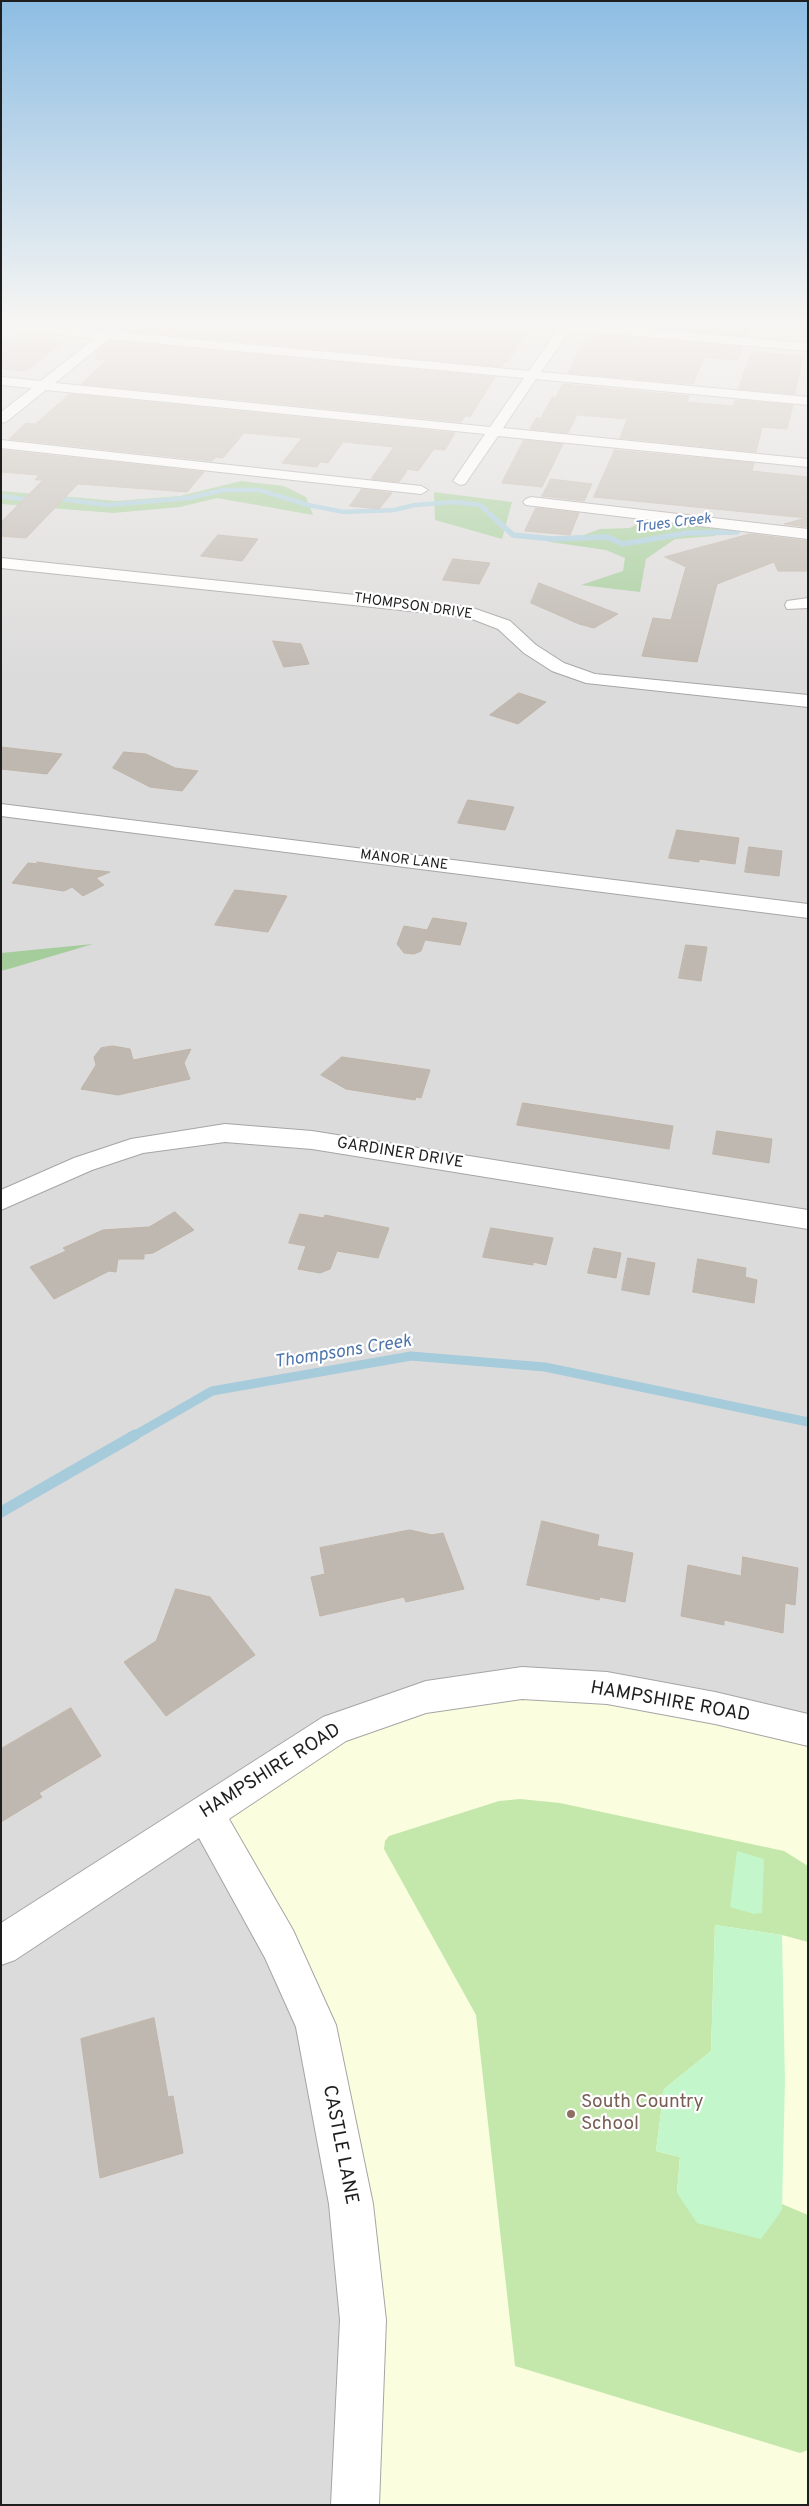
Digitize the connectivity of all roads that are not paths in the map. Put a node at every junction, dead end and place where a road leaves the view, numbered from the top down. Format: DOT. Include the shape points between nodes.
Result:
graph roads {
  1 [pos="487,443"];
  2 [pos="612,443"];
  3 [pos="1,444"];
  4 [pos="808,463"];
  5 [pos="460,481"];
  6 [pos="421,490"];
  7 [pos="531,502"];
  8 [pos="808,534"];
  9 [pos="1,563"];
  10 [pos="808,701"];
  11 [pos="1,810"];
  12 [pos="808,911"];
  13 [pos="1,1201"];
  14 [pos="808,1220"];
  15 [pos="808,1730"];
  16 [pos="205,1813"];
  17 [pos="1,1946"];
  18 [pos="355,2505"];
  1 -- 5 [label="street"];
  2 -- 4 [label="street"];
  3 -- 6 [label="street"];
  7 -- 8 [label="street"];
  9 -- 10 [label="street, THOMPSON DRIVE" via="470,612 504,625 530,649 558,667 592,679"];
  11 -- 12 [label="street, MANOR LANE"];
  13 -- 14 [label="street, GARDINER DRIVE" via="83,1164 140,1145 226,1133 312,1140"];
  15 -- 16 [label="street, HAMPSHIRE ROAD" via="715,1708 607,1688 522,1683 426,1697 335,1729"];
  16 -- 17 [label="street, HAMPSHIRE ROAD"];
  16 -- 18 [label="street, CASTLE LANE" via="279,1944 316,2025 351,2204 363,2320"];
}
